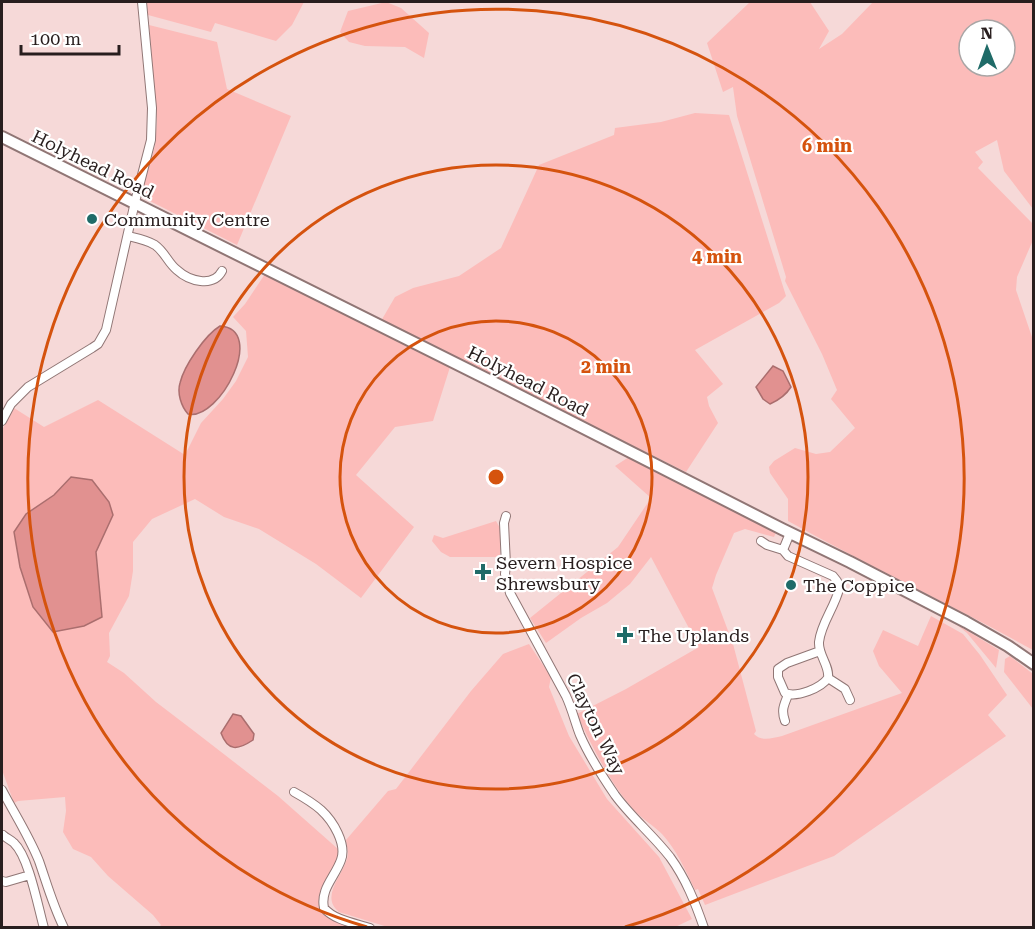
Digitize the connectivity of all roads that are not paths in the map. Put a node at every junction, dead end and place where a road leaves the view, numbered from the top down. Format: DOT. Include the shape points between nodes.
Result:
graph roads {
  1 [pos="142,2"];
  2 [pos="2,137"];
  3 [pos="135,202"];
  4 [pos="128,236"];
  5 [pos="223,276"];
  6 [pos="2,421"];
  7 [pos="506,516"];
  8 [pos="790,532"];
  9 [pos="761,541"];
  10 [pos="783,550"];
  11 [pos="820,651"];
  12 [pos="1034,664"];
  13 [pos="828,678"];
  14 [pos="788,694"];
  15 [pos="850,700"];
  16 [pos="785,720"];
  17 [pos="2,790"];
  18 [pos="294,792"];
  19 [pos="3,835"];
  20 [pos="30,875"];
  21 [pos="2,881"];
  22 [pos="44,927"];
  23 [pos="64,927"];
  24 [pos="370,927"];
  25 [pos="704,927"];
  1 -- 3 [label="street" via="152,119 151,141"];
  2 -- 3 [label="main road, Holyhead Road"];
  3 -- 4 [label="street"];
  3 -- 8 [label="main road, Holyhead Road"];
  4 -- 5 [label="street" via="155,245 177,271 190,277 204,282"];
  4 -- 6 [label="street" via="103,337 93,348 28,387 11,404"];
  7 -- 25 [label="street, Clayton Way" via="505,580 510,593 566,696 589,752 617,797 681,874"];
  8 -- 10 [label="street"];
  8 -- 12 [label="main road, Holyhead Road" via="966,622"];
  9 -- 10 [label="street"];
  10 -- 11 [label="street" via="836,578 838,594 821,634"];
  11 -- 13 [label="street"];
  11 -- 14 [label="street" via="778,669 782,688"];
  13 -- 14 [label="street" via="810,690"];
  13 -- 15 [label="street" via="845,689"];
  14 -- 16 [label="street" via="782,712"];
  17 -- 23 [label="street" via="31,843"];
  18 -- 24 [label="street" via="322,811 343,847 342,859 324,894 324,908 336,917"];
  19 -- 20 [label="street" via="16,845"];
  20 -- 21 [label="street"];
  20 -- 22 [label="street"];
}
